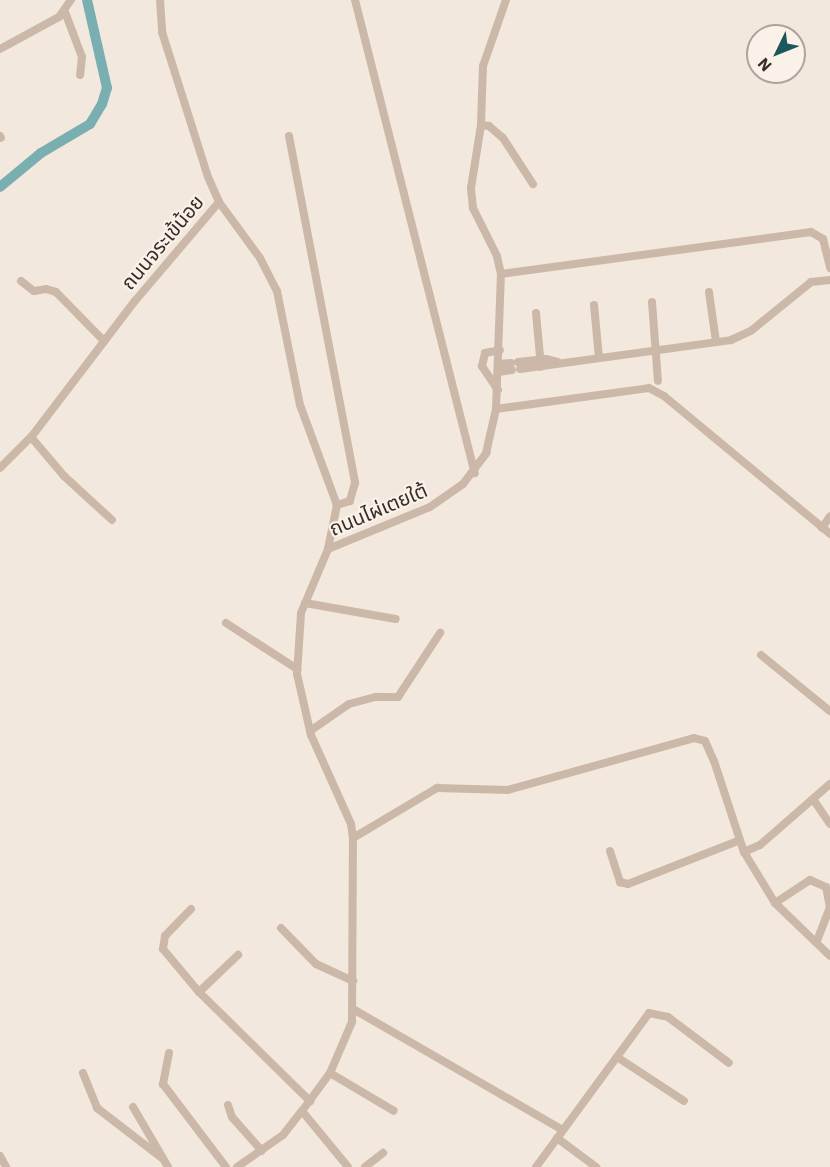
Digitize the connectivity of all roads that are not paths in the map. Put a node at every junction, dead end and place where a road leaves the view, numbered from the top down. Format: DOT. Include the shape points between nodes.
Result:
graph roads {
  1 [pos="71,0"];
  2 [pos="160,0"];
  3 [pos="355,0"];
  4 [pos="506,0"];
  5 [pos="65,12"];
  6 [pos="0,49"];
  7 [pos="80,75"];
  8 [pos="481,125"];
  9 [pos="288,136"];
  10 [pos="533,184"];
  11 [pos="219,202"];
  12 [pos="830,268"];
  13 [pos="501,274"];
  14 [pos="830,280"];
  15 [pos="21,281"];
  16 [pos="709,292"];
  17 [pos="652,302"];
  18 [pos="594,305"];
  19 [pos="536,313"];
  20 [pos="104,341"];
  21 [pos="716,342"];
  22 [pos="500,350"];
  23 [pos="657,351"];
  24 [pos="599,358"];
  25 [pos="541,363"];
  26 [pos="499,368"];
  27 [pos="657,381"];
  28 [pos="498,390"];
  29 [pos="496,409"];
  30 [pos="31,437"];
  31 [pos="0,468"];
  32 [pos="475,473"];
  33 [pos="337,505"];
  34 [pos="830,516"];
  35 [pos="112,520"];
  36 [pos="826,531"];
  37 [pos="328,549"];
  38 [pos="305,603"];
  39 [pos="396,619"];
  40 [pos="226,623"];
  41 [pos="440,633"];
  42 [pos="761,655"];
  43 [pos="297,669"];
  44 [pos="830,696"];
  45 [pos="827,709"];
  46 [pos="310,731"];
  47 [pos="830,784"];
  48 [pos="813,799"];
  49 [pos="830,824"];
  50 [pos="353,838"];
  51 [pos="740,840"];
  52 [pos="610,851"];
  53 [pos="744,852"];
  54 [pos="775,903"];
  55 [pos="191,909"];
  56 [pos="281,928"];
  57 [pos="817,941"];
  58 [pos="238,955"];
  59 [pos="830,956"];
  60 [pos="353,981"];
  61 [pos="199,992"];
  62 [pos="352,1010"];
  63 [pos="169,1053"];
  64 [pos="617,1058"];
  65 [pos="729,1063"];
  66 [pos="83,1073"];
  67 [pos="330,1073"];
  68 [pos="310,1101"];
  69 [pos="684,1101"];
  70 [pos="228,1105"];
  71 [pos="133,1107"];
  72 [pos="302,1111"];
  73 [pos="394,1112"];
  74 [pos="563,1130"];
  75 [pos="557,1138"];
  76 [pos="262,1151"];
  77 [pos="383,1153"];
  78 [pos="0,1156"];
  79 [pos="162,1158"];
  80 [pos="250,1163"];
  81 [pos="6,1167"];
  82 [pos="168,1167"];
  83 [pos="226,1167"];
  84 [pos="237,1167"];
  85 [pos="348,1167"];
  86 [pos="365,1167"];
  87 [pos="536,1167"];
  88 [pos="596,1167"];
  1 -- 5 [label="street"];
  2 -- 11 [label="street, ถนนจระเข้น้อย" via="162,32"];
  3 -- 32 [label="street"];
  4 -- 8 [label="street" via="483,66"];
  5 -- 6 [label="street"];
  5 -- 7 [label="street" via="82,57"];
  8 -- 10 [label="street" via="503,138"];
  8 -- 13 [label="street" via="471,198"];
  9 -- 33 [label="street" via="355,483 350,501"];
  11 -- 20 [label="street, ถนนจระเข้น้อย"];
  11 -- 33 [label="street" via="260,258 277,291 300,405"];
  12 -- 13 [label="street" via="823,239 811,232"];
  13 -- 22 [label="street, ถนนไผ่เตยใต้"];
  14 -- 21 [label="street" via="811,282 742,337"];
  15 -- 20 [label="street" via="34,291 56,292"];
  16 -- 21 [label="street"];
  17 -- 23 [label="street"];
  18 -- 24 [label="street"];
  19 -- 25 [label="street"];
  20 -- 30 [label="street, ถนนจระเข้น้อย"];
  21 -- 23 [label="street"];
  22 -- 26 [label="street, ถนนไผ่เตยใต้"];
  22 -- 28 [label="street" via="485,353 482,366"];
  23 -- 24 [label="street"];
  23 -- 27 [label="street"];
  24 -- 25 [label="street"];
  25 -- 26 [label="street"];
  26 -- 28 [label="street, ถนนไผ่เตยใต้"];
  28 -- 29 [label="street, ถนนไผ่เตยใต้"];
  29 -- 32 [label="street, ถนนไผ่เตยใต้" via="486,453"];
  29 -- 36 [label="street" via="637,389 657,391"];
  30 -- 31 [label="street, ถนนจระเข้น้อย"];
  30 -- 35 [label="street" via="64,476"];
  32 -- 37 [label="street, ถนนไผ่เตยใต้" via="430,507"];
  33 -- 37 [label="street"];
  34 -- 36 [label="street"];
  37 -- 38 [label="street, ถนนไผ่เตยใต้"];
  38 -- 39 [label="street"];
  38 -- 43 [label="street, ถนนไผ่เตยใต้"];
  40 -- 43 [label="street"];
  41 -- 46 [label="street" via="398,698 376,697 349,704"];
  42 -- 45 [label="street"];
  43 -- 46 [label="street, ถนนไผ่เตยใต้"];
  44 -- 45 [label="street"];
  46 -- 50 [label="street, ถนนไผ่เตยใต้" via="351,824"];
  47 -- 48 [label="street"];
  48 -- 49 [label="street"];
  48 -- 53 [label="street" via="760,845"];
  50 -- 51 [label="street" via="437,788 508,790 694,738 705,741"];
  50 -- 60 [label="street, ถนนไผ่เตยใต้"];
  51 -- 52 [label="street" via="623,884"];
  51 -- 53 [label="street"];
  53 -- 54 [label="street"];
  54 -- 57 [label="street"];
  54 -- 57 [label="street" via="810,880 826,887 830,907"];
  55 -- 61 [label="street" via="162,944"];
  56 -- 60 [label="street" via="316,964"];
  57 -- 59 [label="street"];
  58 -- 61 [label="street"];
  60 -- 62 [label="street, ถนนไผ่เตยใต้"];
  61 -- 68 [label="street"];
  62 -- 67 [label="street, ถนนไผ่เตยใต้" via="349,1037"];
  62 -- 74 [label="street"];
  63 -- 83 [label="street" via="163,1084"];
  64 -- 65 [label="street" via="642,1018 657,1013"];
  64 -- 69 [label="street"];
  64 -- 74 [label="street"];
  66 -- 79 [label="street" via="97,1108"];
  67 -- 68 [label="street, ถนนไผ่เตยใต้"];
  67 -- 73 [label="street"];
  68 -- 72 [label="street, ถนนไผ่เตยใต้"];
  70 -- 76 [label="street" via="232,1117"];
  71 -- 79 [label="street"];
  72 -- 76 [label="street, ถนนไผ่เตยใต้" via="283,1135"];
  72 -- 85 [label="street"];
  74 -- 75 [label="street"];
  75 -- 87 [label="street"];
  75 -- 88 [label="street"];
  76 -- 80 [label="street, ถนนไผ่เตยใต้"];
  77 -- 86 [label="street"];
  78 -- 81 [label="street"];
  79 -- 82 [label="street"];
  80 -- 84 [label="street, ถนนไผ่เตยใต้"];
}
